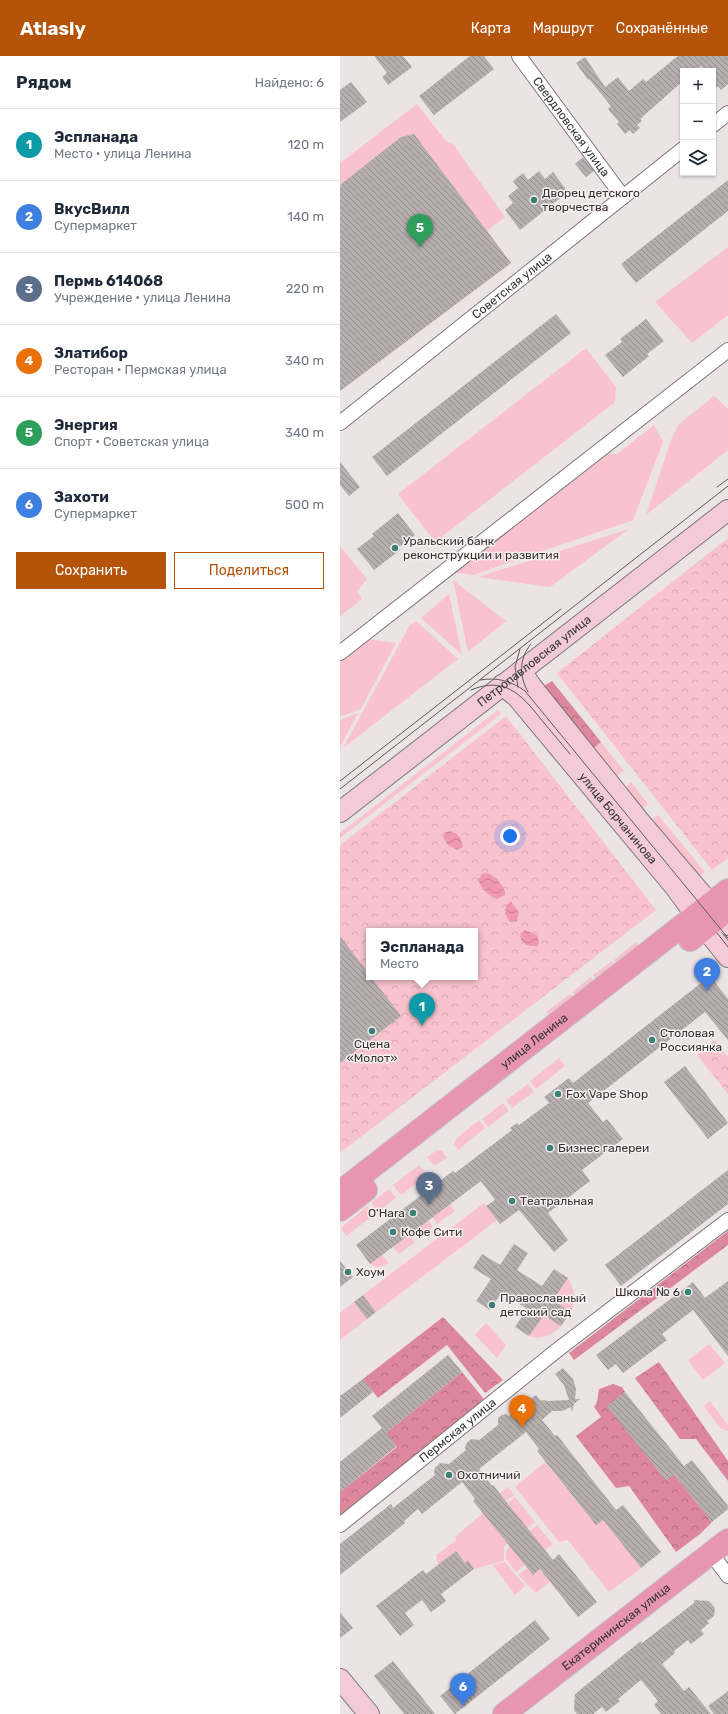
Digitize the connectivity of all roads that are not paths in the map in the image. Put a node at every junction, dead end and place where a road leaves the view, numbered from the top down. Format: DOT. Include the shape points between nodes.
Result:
graph roads {
  1 [pos="519,56"];
  2 [pos="728,113"];
  3 [pos="716,123"];
  4 [pos="680,151"];
  5 [pos="623,197"];
  6 [pos="728,350"];
  7 [pos="340,423"];
  8 [pos="728,510"];
  9 [pos="340,653"];
  10 [pos="521,671"];
  11 [pos="502,685"];
  12 [pos="340,812"];
  13 [pos="728,890"];
  14 [pos="715,917"];
  15 [pos="728,957"];
  16 [pos="340,1192"];
  17 [pos="340,1210"];
  18 [pos="728,1220"];
  19 [pos="340,1525"];
  20 [pos="728,1540"];
  21 [pos="711,1553"];
  22 [pos="728,1576"];
  23 [pos="340,1679"];
  24 [pos="369,1714"];
  25 [pos="504,1714"];
  1 -- 5 [label="street, Свердловская улица"];
  2 -- 3 [label="street"];
  4 -- 5 [label="street, Советская улица"];
  5 -- 7 [label="street, Советская улица"];
  6 -- 9 [label="street"];
  8 -- 10 [label="main road, Петропавловская улица"];
  10 -- 11 [label="main road, Петропавловская улица"];
  10 -- 14 [label="main road, улица Борчанинова"];
  11 -- 12 [label="main road, Петропавловская улица"];
  11 -- 14 [label="main road, улица Борчанинова" via="517,697 675,887"];
  13 -- 14 [label="main road, улица Ленина"];
  14 -- 15 [label="main road, улица Борчанинова"];
  14 -- 16 [label="main road, улица Ленина"];
  14 -- 17 [label="main road, улица Ленина"];
  18 -- 19 [label="street, Пермская улица" via="556,1351"];
  20 -- 21 [label="main road, Екатерининская улица"];
  21 -- 22 [label="street"];
  21 -- 25 [label="main road, Екатерининская улица"];
  23 -- 24 [label="main road"];
}
